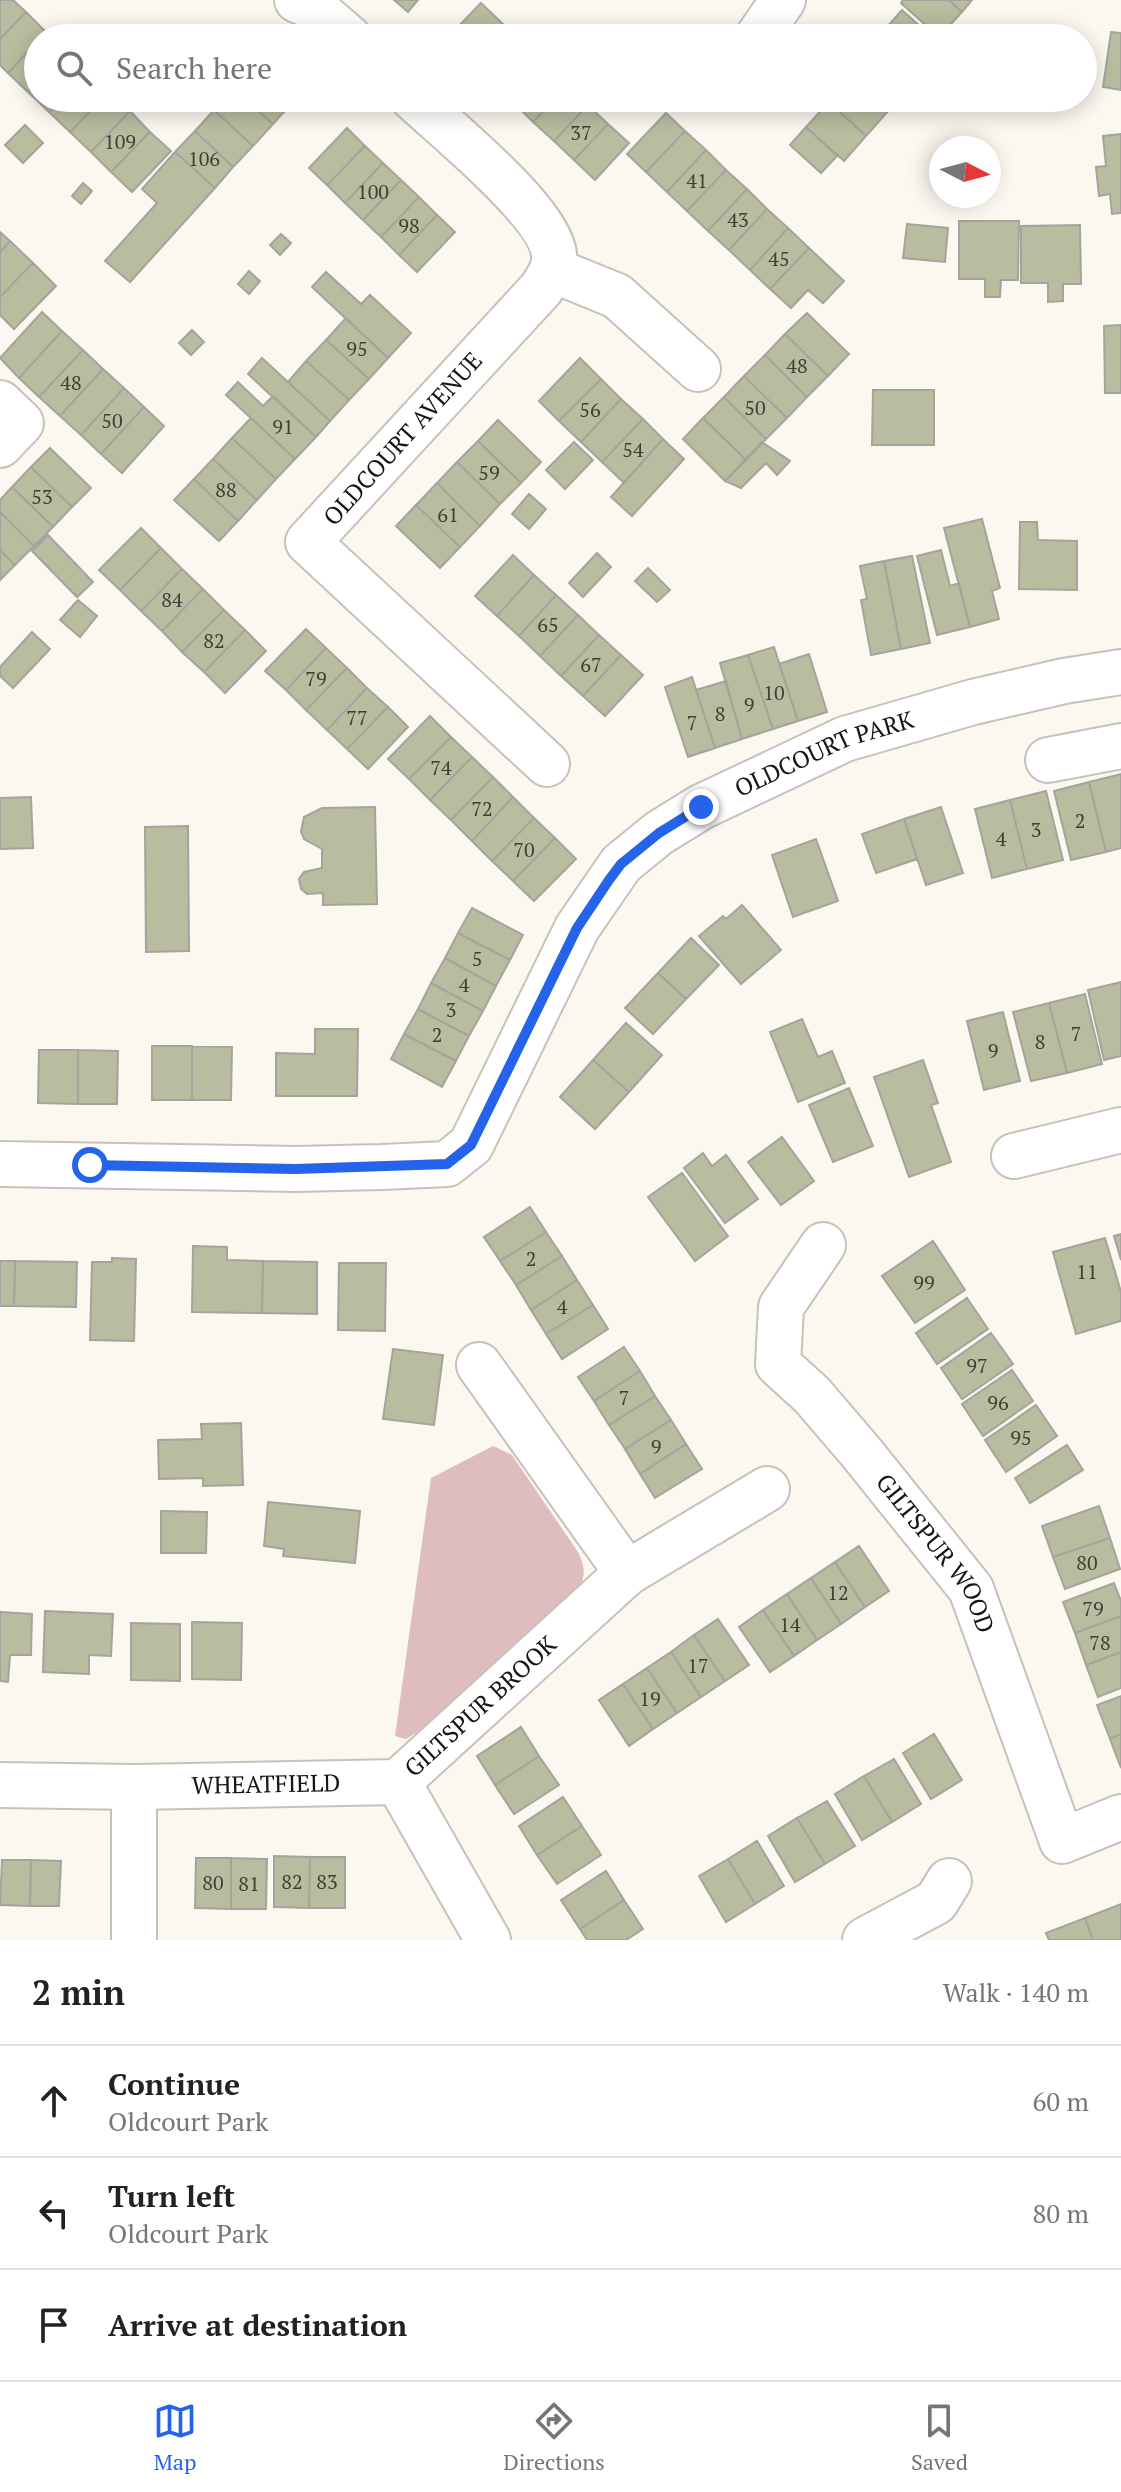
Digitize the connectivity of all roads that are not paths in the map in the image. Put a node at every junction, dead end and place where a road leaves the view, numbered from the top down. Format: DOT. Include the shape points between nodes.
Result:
graph roads {
  1 [pos="297,0"];
  2 [pos="783,0"];
  3 [pos="333,24"];
  4 [pos="767,24"];
  5 [pos="428,112"];
  6 [pos="553,270"];
  7 [pos="698,369"];
  8 [pos="0,403"];
  9 [pos="0,445"];
  10 [pos="1120,677"];
  11 [pos="1121,746"];
  12 [pos="1048,760"];
  13 [pos="547,764"];
  14 [pos="1121,1130"];
  15 [pos="1014,1156"];
  16 [pos="0,1164"];
  17 [pos="823,1245"];
  18 [pos="479,1365"];
  19 [pos="767,1489"];
  20 [pos="627,1573"];
  21 [pos="398,1782"];
  22 [pos="0,1785"];
  23 [pos="134,1787"];
  24 [pos="1121,1817"];
  25 [pos="949,1881"];
  26 [pos="134,1940"];
  27 [pos="488,1940"];
  28 [pos="865,1940"];
  1 -- 3 [label="street"];
  2 -- 4 [label="street"];
  5 -- 6 [label="street" via="528,207 547,232"];
  6 -- 7 [label="street" via="617,296"];
  6 -- 13 [label="street, OLDCOURT AVENUE" via="308,542"];
  8 -- 9 [label="street" via="21,423"];
  10 -- 16 [label="street, OLDCOURT PARK" via="1064,681 845,739 701,807 659,833 621,864 577,928 471,1145 447,1164 295,1169"];
  11 -- 12 [label="street"];
  14 -- 15 [label="street"];
  17 -- 24 [label="street, GILTSPUR WOOD" via="781,1307 778,1364 812,1395 971,1589 1062,1841"];
  18 -- 20 [label="street"];
  19 -- 20 [label="street, GILTSPUR BROOK"];
  20 -- 21 [label="street, GILTSPUR BROOK"];
  21 -- 23 [label="street, WHEATFIELD"];
  21 -- 27 [label="street, GILTSPUR BROOK"];
  22 -- 23 [label="street, WHEATFIELD"];
  23 -- 26 [label="street"];
  25 -- 28 [label="street" via="936,1902"];
}
